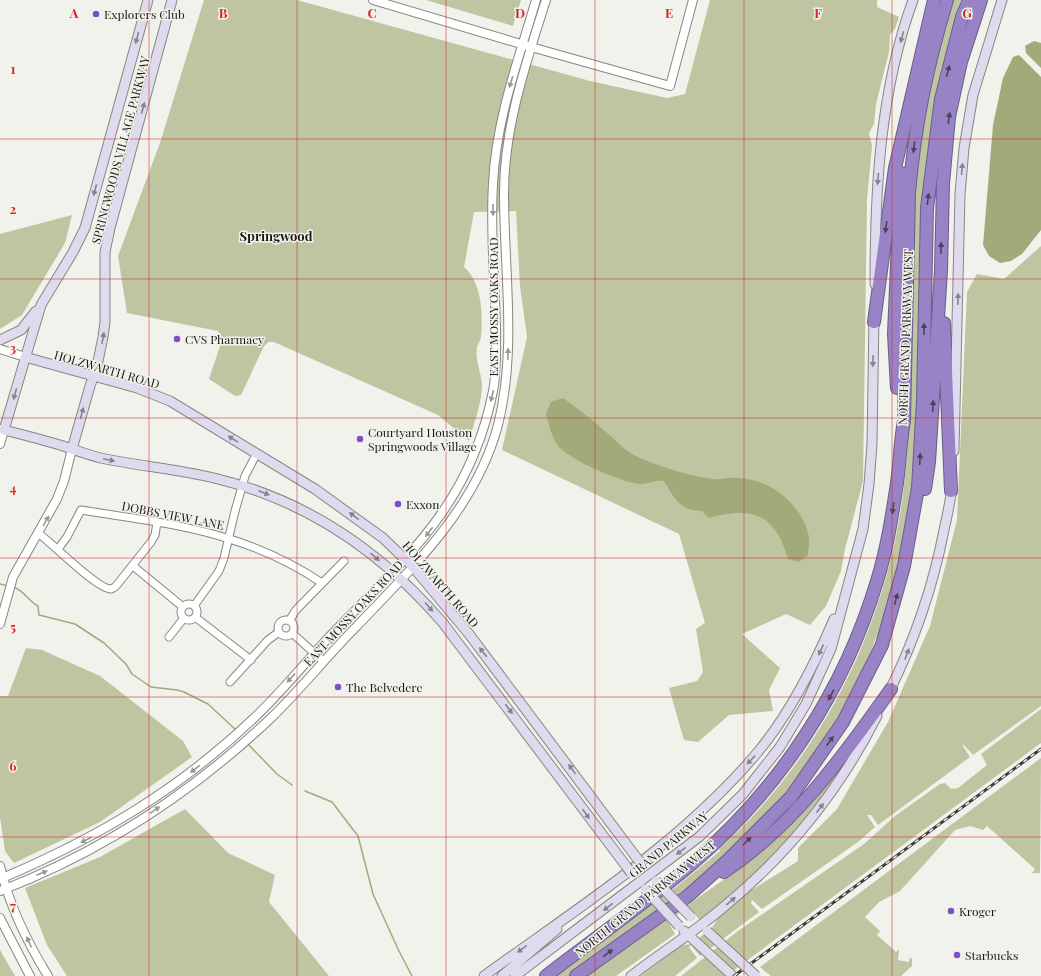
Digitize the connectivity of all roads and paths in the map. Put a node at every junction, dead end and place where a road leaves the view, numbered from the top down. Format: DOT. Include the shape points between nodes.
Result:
graph roads {
  1 [pos="148,0"];
  2 [pos="172,0"];
  3 [pos="373,0"];
  4 [pos="536,0"];
  5 [pos="546,0"];
  6 [pos="693,0"];
  7 [pos="913,0"];
  8 [pos="934,0"];
  9 [pos="947,0"];
  10 [pos="969,0"];
  11 [pos="981,0"];
  12 [pos="1002,0"];
  13 [pos="523,45"];
  14 [pos="531,48"];
  15 [pos="905,120"];
  16 [pos="493,183"];
  17 [pos="505,183"];
  18 [pos="941,270"];
  19 [pos="41,305"];
  20 [pos="874,322"];
  21 [pos="0,340"];
  22 [pos="0,349"];
  23 [pos="25,358"];
  24 [pos="93,376"];
  25 [pos="2,430"];
  26 [pos="900,441"];
  27 [pos="0,444"];
  28 [pos="72,450"];
  29 [pos="257,453"];
  30 [pos="243,485"];
  31 [pos="952,492"];
  32 [pos="157,522"];
  33 [pos="38,533"];
  34 [pos="229,537"];
  35 [pos="58,549"];
  36 [pos="405,559"];
  37 [pos="344,561"];
  38 [pos="133,566"];
  39 [pos="904,566"];
  40 [pos="413,567"];
  41 [pos="393,572"];
  42 [pos="402,579"];
  43 [pos="322,583"];
  44 [pos="847,589"];
  45 [pos="194,606"];
  46 [pos="182,607"];
  47 [pos="195,617"];
  48 [pos="184,618"];
  49 [pos="289,621"];
  50 [pos="0,624"];
  51 [pos="279,632"];
  52 [pos="292,633"];
  53 [pos="169,637"];
  54 [pos="315,653"];
  55 [pos="251,660"];
  56 [pos="323,661"];
  57 [pos="230,682"];
  58 [pos="891,689"];
  59 [pos="0,866"];
  60 [pos="653,877"];
  61 [pos="1,878"];
  62 [pos="610,884"];
  63 [pos="642,886"];
  64 [pos="3,889"];
  65 [pos="688,896"];
  66 [pos="0,918"];
  67 [pos="704,928"];
  68 [pos="690,937"];
  69 [pos="30,976"];
  70 [pos="48,976"];
  71 [pos="484,976"];
  72 [pos="502,976"];
  73 [pos="516,976"];
  74 [pos="546,976"];
  75 [pos="576,976"];
  76 [pos="631,976"];
  77 [pos="733,976"];
  78 [pos="756,976"];
  1 -- 19 [label="main road, SPRINGWOODS VILLAGE PARKWAY, one-way" via="85,228"];
  24 -- 2 [label="main road, SPRINGWOODS VILLAGE PARKWAY, one-way" via="105,322 105,252"];
  3 -- 13 [label="street"];
  4 -- 13 [label="street, EAST MOSSY OAKS ROAD"];
  5 -- 14 [label="street, EAST MOSSY OAKS ROAD"];
  6 -- 14 [label="street" via="670,86"];
  7 -- 20 [label="main road, one-way" via="895,64 882,132 875,212"];
  8 -- 15 [label="highway"];
  9 -- 26 [label="highway, NORTH GRAND PARKWAY WEST, one-way" via="926,75 912,157 904,421"];
  39 -- 10 [label="highway, NORTH GRAND PARKWAY WEST, one-way" via="918,488 923,400 927,208 941,99 962,17"];
  18 -- 11 [label="highway, one-way" via="943,184 949,117 961,62"];
  31 -- 12 [label="main road, one-way" via="956,427 960,194 964,148 973,95"];
  13 -- 14 [label="street"];
  13 -- 16 [label="street, EAST MOSSY OAKS ROAD, one-way" via="503,109 496,145"];
  14 -- 17 [label="street, EAST MOSSY OAKS ROAD" via="508,143"];
  15 -- 20 [label="highway, one-way" via="895,168"];
  15 -- 26 [label="highway" via="894,334"];
  16 -- 17 [label="street"];
  16 -- 36 [label="street, EAST MOSSY OAKS ROAD, one-way" via="496,358 485,424 468,469 450,504"];
  40 -- 17 [label="street, EAST MOSSY OAKS ROAD, one-way" via="457,513 479,474 498,426 508,359"];
  18 -- 31 [label="highway"];
  39 -- 18 [label="highway, one-way" via="912,553 929,462"];
  19 -- 21 [label="main road" via="21,330"];
  19 -- 23 [label="main road, SPRINGWOODS VILLAGE PARKWAY"];
  20 -- 44 [label="main road, one-way" via="869,484 863,529"];
  22 -- 23 [label="street, HOLZWARTH ROAD"];
  23 -- 24 [label="main road, HOLZWARTH ROAD"];
  23 -- 25 [label="main road, SPRINGWOODS VILLAGE PARKWAY, one-way"];
  28 -- 24 [label="main road, SPRINGWOODS VILLAGE PARKWAY, one-way"];
  29 -- 24 [label="main road, HOLZWARTH ROAD, one-way" via="170,401 137,388"];
  25 -- 27 [label="street, SPRINGWOODS VILLAGE PARKWAY"];
  25 -- 28 [label="main road, HOLZWARTH ROAD"];
  26 -- 74 [label="highway, NORTH GRAND PARKWAY WEST, one-way" via="890,532 878,580 862,628 840,677 800,745 764,793 714,844 674,878"];
  28 -- 30 [label="main road, HOLZWARTH ROAD, one-way" via="99,458 212,477"];
  33 -- 28 [label="street, SPRINGWOODS VILLAGE PARKWAY, one-way" via="58,499"];
  29 -- 30 [label="street"];
  36 -- 29 [label="main road, HOLZWARTH ROAD, one-way" via="350,513"];
  30 -- 34 [label="street"];
  30 -- 41 [label="main road, HOLZWARTH ROAD, one-way" via="318,517 355,540"];
  58 -- 31 [label="main road, one-way" via="921,618 939,555"];
  32 -- 34 [label="street, DOBBS VIEW LANE"];
  32 -- 35 [label="street, DOBBS VIEW LANE" via="81,510"];
  32 -- 38 [label="street" via="151,542"];
  33 -- 35 [label="street"];
  33 -- 50 [label="street, SPRINGWOODS VILLAGE PARKWAY" via="18,566"];
  34 -- 43 [label="street, DOBBS VIEW LANE" via="269,553"];
  34 -- 45 [label="street" via="219,571"];
  35 -- 38 [label="street" via="104,587 111,589"];
  36 -- 40 [label="main road, HOLZWARTH ROAD"];
  36 -- 41 [label="street, EAST MOSSY OAKS ROAD"];
  37 -- 43 [label="street"];
  38 -- 46 [label="street"];
  65 -- 39 [label="highway, NORTH GRAND PARKWAY WEST, one-way" via="791,797 843,722 882,646"];
  40 -- 42 [label="street, EAST MOSSY OAKS ROAD"];
  60 -- 40 [label="main road, HOLZWARTH ROAD, one-way, bridge" via="488,658 443,600"];
  41 -- 42 [label="main road, HOLZWARTH ROAD"];
  41 -- 54 [label="street, EAST MOSSY OAKS ROAD"];
  42 -- 56 [label="street, EAST MOSSY OAKS ROAD"];
  42 -- 63 [label="main road, HOLZWARTH ROAD, one-way" via="445,625"];
  43 -- 49 [label="street"];
  44 -- 60 [label="main road, GRAND PARKWAY, one-way" via="831,649 806,704 780,747 743,794"];
  44 -- 62 [label="main road, one-way" via="818,656 786,713 758,752 678,833"];
  45 -- 46 [label="street" via="187,604"];
  45 -- 47 [label="street" via="197,610"];
  46 -- 48 [label="street"];
  47 -- 48 [label="street" via="190,620"];
  47 -- 55 [label="street"];
  48 -- 53 [label="street"];
  49 -- 51 [label="street" via="284,620 280,623 277,627"];
  49 -- 52 [label="street" via="294,626"];
  51 -- 52 [label="street" via="285,636"];
  51 -- 55 [label="street" via="268,640"];
  52 -- 54 [label="street"];
  54 -- 56 [label="street"];
  54 -- 61 [label="street, EAST MOSSY OAKS ROAD, one-way" via="254,718 181,780 119,822 57,854"];
  55 -- 57 [label="street"];
  64 -- 56 [label="street, EAST MOSSY OAKS ROAD, one-way" via="58,866 112,838 198,781 258,730"];
  58 -- 65 [label="highway" via="826,776 782,826 740,861"];
  67 -- 58 [label="main road, one-way" via="784,852 822,806 865,740"];
  59 -- 61 [label="street"];
  60 -- 63 [label="main road, GRAND PARKWAY"];
  60 -- 67 [label="main road, HOLZWARTH ROAD, bridge"];
  61 -- 64 [label="street"];
  62 -- 71 [label="main road, one-way"];
  62 -- 72 [label="main road"];
  63 -- 68 [label="main road, HOLZWARTH ROAD, bridge"];
  63 -- 73 [label="main road, GRAND PARKWAY, one-way"];
  70 -- 64 [label="street, one-way"];
  75 -- 65 [label="highway, NORTH GRAND PARKWAY WEST, one-way"];
  66 -- 69 [label="street"];
  67 -- 68 [label="main road"];
  67 -- 78 [label="main road, HOLZWARTH ROAD, bridge"];
  68 -- 76 [label="main road"];
  68 -- 77 [label="main road, HOLZWARTH ROAD"];
}
